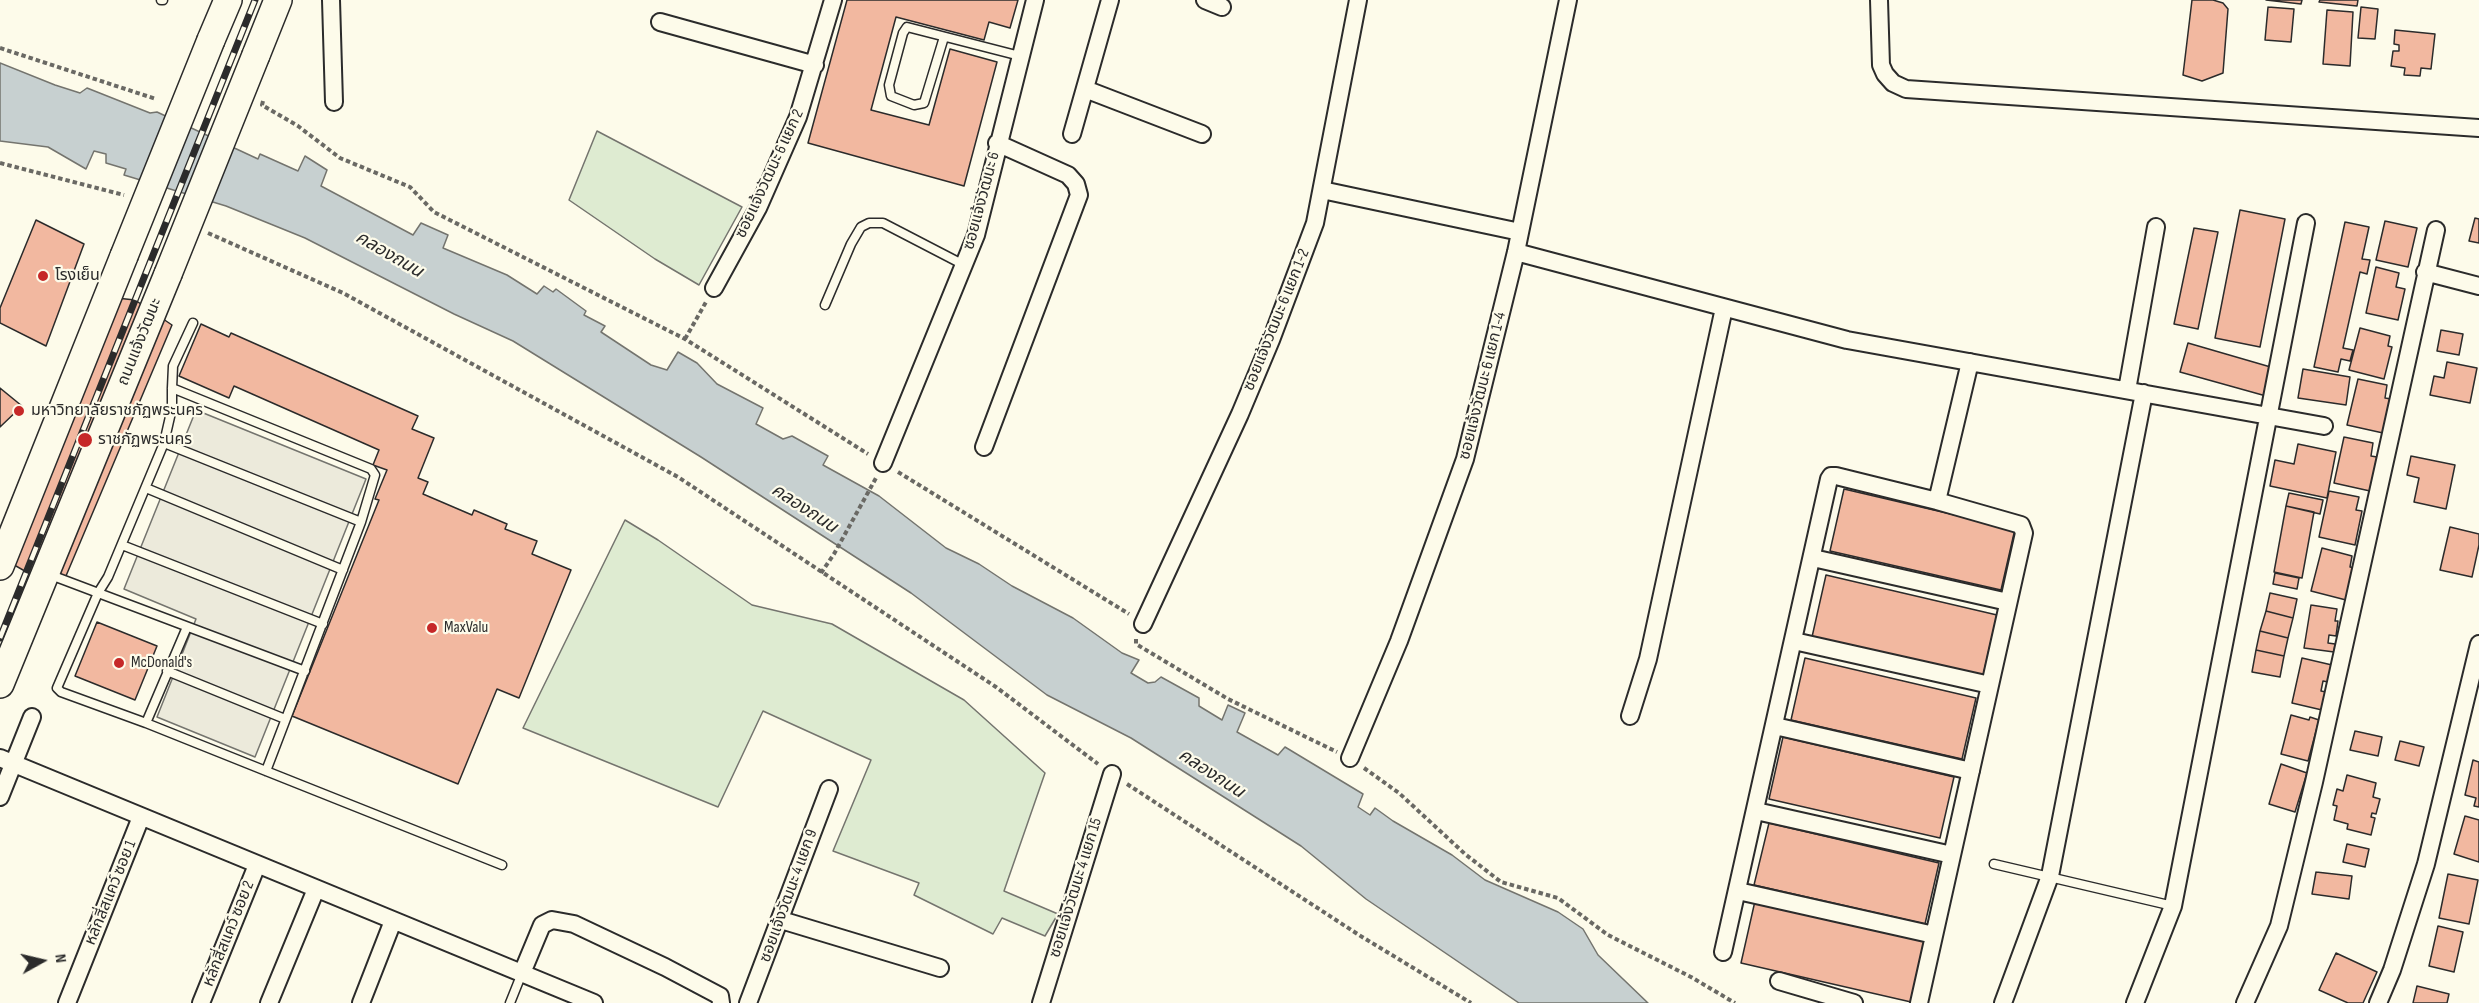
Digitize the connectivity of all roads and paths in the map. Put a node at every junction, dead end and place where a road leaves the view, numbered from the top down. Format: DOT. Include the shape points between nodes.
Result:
graph roads {
  1 [pos="228,0"];
  2 [pos="278,0"];
  3 [pos="331,0"];
  4 [pos="833,0"];
  5 [pos="1035,0"];
  6 [pos="1110,0"];
  7 [pos="1205,0"];
  8 [pos="1358,0"];
  9 [pos="1568,0"];
  10 [pos="1879,0"];
  11 [pos="1222,7"];
  12 [pos="660,22"];
  13 [pos="944,37"];
  14 [pos="0,48"];
  15 [pos="1020,56"];
  16 [pos="815,65"];
  17 [pos="1085,89"];
  18 [pos="265,94"];
  19 [pos="156,99"];
  20 [pos="334,102"];
  21 [pos="2479,128"];
  22 [pos="1072,134"];
  23 [pos="1202,134"];
  24 [pos="997,143"];
  25 [pos="0,163"];
  26 [pos="1322,190"];
  27 [pos="124,196"];
  28 [pos="2306,223"];
  29 [pos="2156,227"];
  30 [pos="201,230"];
  31 [pos="2436,230"];
  32 [pos="1520,232"];
  33 [pos="1516,252"];
  34 [pos="964,265"];
  35 [pos="2425,272"];
  36 [pos="2479,286"];
  37 [pos="714,288"];
  38 [pos="825,305"];
  39 [pos="1724,308"];
  40 [pos="193,323"];
  41 [pos="685,339"];
  42 [pos="1970,362"];
  43 [pos="172,388"];
  44 [pos="2127,390"];
  45 [pos="2144,393"];
  46 [pos="2268,416"];
  47 [pos="2324,426"];
  48 [pos="164,443"];
  49 [pos="984,447"];
  50 [pos="883,463"];
  51 [pos="146,488"];
  52 [pos="872,488"];
  53 [pos="1937,501"];
  54 [pos="361,522"];
  55 [pos="122,545"];
  56 [pos="1813,558"];
  57 [pos="0,566"];
  58 [pos="344,570"];
  59 [pos="45,573"];
  60 [pos="821,573"];
  61 [pos="98,593"];
  62 [pos="2008,602"];
  63 [pos="323,624"];
  64 [pos="1143,624"];
  65 [pos="187,627"];
  66 [pos="1794,641"];
  67 [pos="2479,644"];
  68 [pos="168,671"];
  69 [pos="305,671"];
  70 [pos="0,684"];
  71 [pos="1990,685"];
  72 [pos="1630,716"];
  73 [pos="32,717"];
  74 [pos="285,719"];
  75 [pos="146,723"];
  76 [pos="1775,726"];
  77 [pos="1350,758"];
  78 [pos="7,761"];
  79 [pos="266,771"];
  80 [pos="1971,771"];
  81 [pos="1112,774"];
  82 [pos="829,789"];
  83 [pos="0,797"];
  84 [pos="1756,811"];
  85 [pos="141,817"];
  86 [pos="1952,855"];
  87 [pos="1994,864"];
  88 [pos="257,865"];
  89 [pos="502,865"];
  90 [pos="2050,876"];
  91 [pos="316,889"];
  92 [pos="1738,891"];
  93 [pos="2173,906"];
  94 [pos="781,920"];
  95 [pos="393,921"];
  96 [pos="1934,935"];
  97 [pos="1723,952"];
  98 [pos="940,968"];
  99 [pos="522,973"];
  100 [pos="1779,981"];
  101 [pos="67,1003"];
  102 [pos="201,1003"];
  103 [pos="269,1003"];
  104 [pos="361,1003"];
  105 [pos="510,1003"];
  106 [pos="594,1003"];
  107 [pos="721,1003"];
  108 [pos="748,1003"];
  109 [pos="1041,1003"];
  110 [pos="1471,1003"];
  111 [pos="1735,1003"];
  112 [pos="1854,1003"];
  113 [pos="1919,1003"];
  114 [pos="2003,1003"];
  115 [pos="2135,1003"];
  116 [pos="2245,1003"];
  117 [pos="2378,1003"];
  1 -- 57 [label="main road, bridge"];
  2 -- 59 [label="main road, ถนนแจ้งวัฒนะ, bridge"];
  3 -- 20 [label="street"];
  4 -- 16 [label="street, ซอยแจ้งวัฒนะ 6 แยก 2"];
  5 -- 15 [label="street, ซอยแจ้งวัฒนะ 6"];
  6 -- 17 [label="street"];
  7 -- 11 [label="street"];
  8 -- 26 [label="street, ซอยแจ้งวัฒนะ 6 แยก 1-2"];
  9 -- 32 [label="street, ซอยแจ้งวัฒนะ 6 แยก 1-4"];
  10 -- 21 [label="street" via="1881,65 1893,83 1906,89"];
  12 -- 16 [label="street"];
  13 -- 13 [label="lane" via="907,27 889,85 891,96 914,105 924,103"];
  13 -- 15 [label="lane"];
  14 -- 19 [label="path"];
  15 -- 24 [label="street, ซอยแจ้งวัฒนะ 6"];
  16 -- 37 [label="street, ซอยแจ้งวัฒนะ 6 แยก 2" via="798,117 758,208"];
  17 -- 22 [label="street"];
  17 -- 23 [label="street"];
  18 -- 41 [label="path" via="262,105 340,158 410,187 434,212"];
  24 -- 34 [label="street, ซอยแจ้งวัฒนะ 6" via="976,235"];
  24 -- 49 [label="street" via="1068,175 1079,195"];
  25 -- 27 [label="path"];
  26 -- 32 [label="street"];
  26 -- 64 [label="street, ซอยแจ้งวัฒนะ 6 แยก 1-2" via="1315,223 1271,340"];
  28 -- 46 [label="street"];
  29 -- 44 [label="street"];
  30 -- 60 [label="path" via="343,293 678,477"];
  31 -- 35 [label="street"];
  32 -- 33 [label="street, ซอยแจ้งวัฒนะ 6 แยก 1-4"];
  33 -- 39 [label="street"];
  33 -- 77 [label="street, ซอยแจ้งวัฒนะ 6 แยก 1-4" via="1465,459 1399,641"];
  34 -- 38 [label="lane" via="883,224 869,223 861,226 851,244"];
  34 -- 50 [label="street, ซอยแจ้งวัฒนะ 6"];
  35 -- 36 [label="street"];
  35 -- 116 [label="street" via="2279,926"];
  37 -- 41 [label="path"];
  39 -- 42 [label="street" via="1847,340"];
  39 -- 72 [label="street" via="1648,659"];
  40 -- 43 [label="lane" via="173,366"];
  41 -- 50 [label="path"];
  42 -- 44 [label="street"];
  42 -- 53 [label="street"];
  43 -- 48 [label="lane"];
  43 -- 54 [label="lane" via="371,469 374,481"];
  44 -- 45 [label="street"];
  45 -- 46 [label="street"];
  45 -- 90 [label="street"];
  46 -- 47 [label="street"];
  46 -- 93 [label="street"];
  48 -- 51 [label="lane"];
  48 -- 54 [label="lane"];
  50 -- 64 [label="path"];
  51 -- 55 [label="lane"];
  51 -- 58 [label="lane"];
  52 -- 60 [label="path"];
  53 -- 56 [label="street" via="1831,477"];
  53 -- 62 [label="street" via="2023,526"];
  54 -- 58 [label="lane"];
  55 -- 61 [label="lane"];
  55 -- 63 [label="lane"];
  56 -- 62 [label="street"];
  56 -- 66 [label="street"];
  58 -- 63 [label="lane"];
  59 -- 61 [label="lane"];
  59 -- 70 [label="main road, ถนนแจ้งวัฒนะ"];
  60 -- 81 [label="path" via="996,687"];
  61 -- 65 [label="lane"];
  61 -- 75 [label="lane" via="57,688"];
  62 -- 71 [label="street"];
  63 -- 69 [label="lane"];
  64 -- 77 [label="path" via="1136,644 1228,699"];
  65 -- 68 [label="lane"];
  65 -- 69 [label="lane"];
  66 -- 71 [label="street"];
  66 -- 76 [label="street"];
  67 -- 117 [label="street" via="2426,864"];
  68 -- 74 [label="lane"];
  68 -- 75 [label="lane"];
  69 -- 74 [label="lane"];
  71 -- 80 [label="street"];
  73 -- 78 [label="street"];
  74 -- 79 [label="lane"];
  75 -- 79 [label="lane"];
  76 -- 80 [label="street"];
  76 -- 84 [label="street"];
  77 -- 111 [label="path" via="1399,793 1465,854 1502,882 1558,898 1608,935"];
  78 -- 83 [label="street"];
  78 -- 85 [label="street"];
  79 -- 89 [label="lane"];
  80 -- 86 [label="street"];
  81 -- 109 [label="street, ซอยแจ้งวัฒนะ 4 แยก 15"];
  81 -- 110 [label="path"];
  82 -- 94 [label="street, ซอยแจ้งวัฒนะ 4 แยก 9"];
  84 -- 86 [label="street"];
  84 -- 92 [label="street"];
  85 -- 88 [label="street"];
  85 -- 101 [label="street, หลักสี่สแคว์ ซอย 1"];
  86 -- 96 [label="street"];
  87 -- 90 [label="lane"];
  88 -- 91 [label="street"];
  88 -- 102 [label="street, หลักสี่สแคว์ ซอย 2"];
  90 -- 93 [label="lane"];
  90 -- 114 [label="street"];
  91 -- 95 [label="street"];
  91 -- 103 [label="street"];
  92 -- 96 [label="street"];
  92 -- 97 [label="street"];
  93 -- 115 [label="street"];
  94 -- 98 [label="street"];
  94 -- 108 [label="street, ซอยแจ้งวัฒนะ 4 แยก 9"];
  95 -- 99 [label="street"];
  95 -- 104 [label="street"];
  96 -- 113 [label="street"];
  99 -- 105 [label="lane"];
  99 -- 106 [label="street"];
  99 -- 107 [label="street" via="542,925 552,920 574,924 664,967 720,996"];
  100 -- 112 [label="street"];
}
